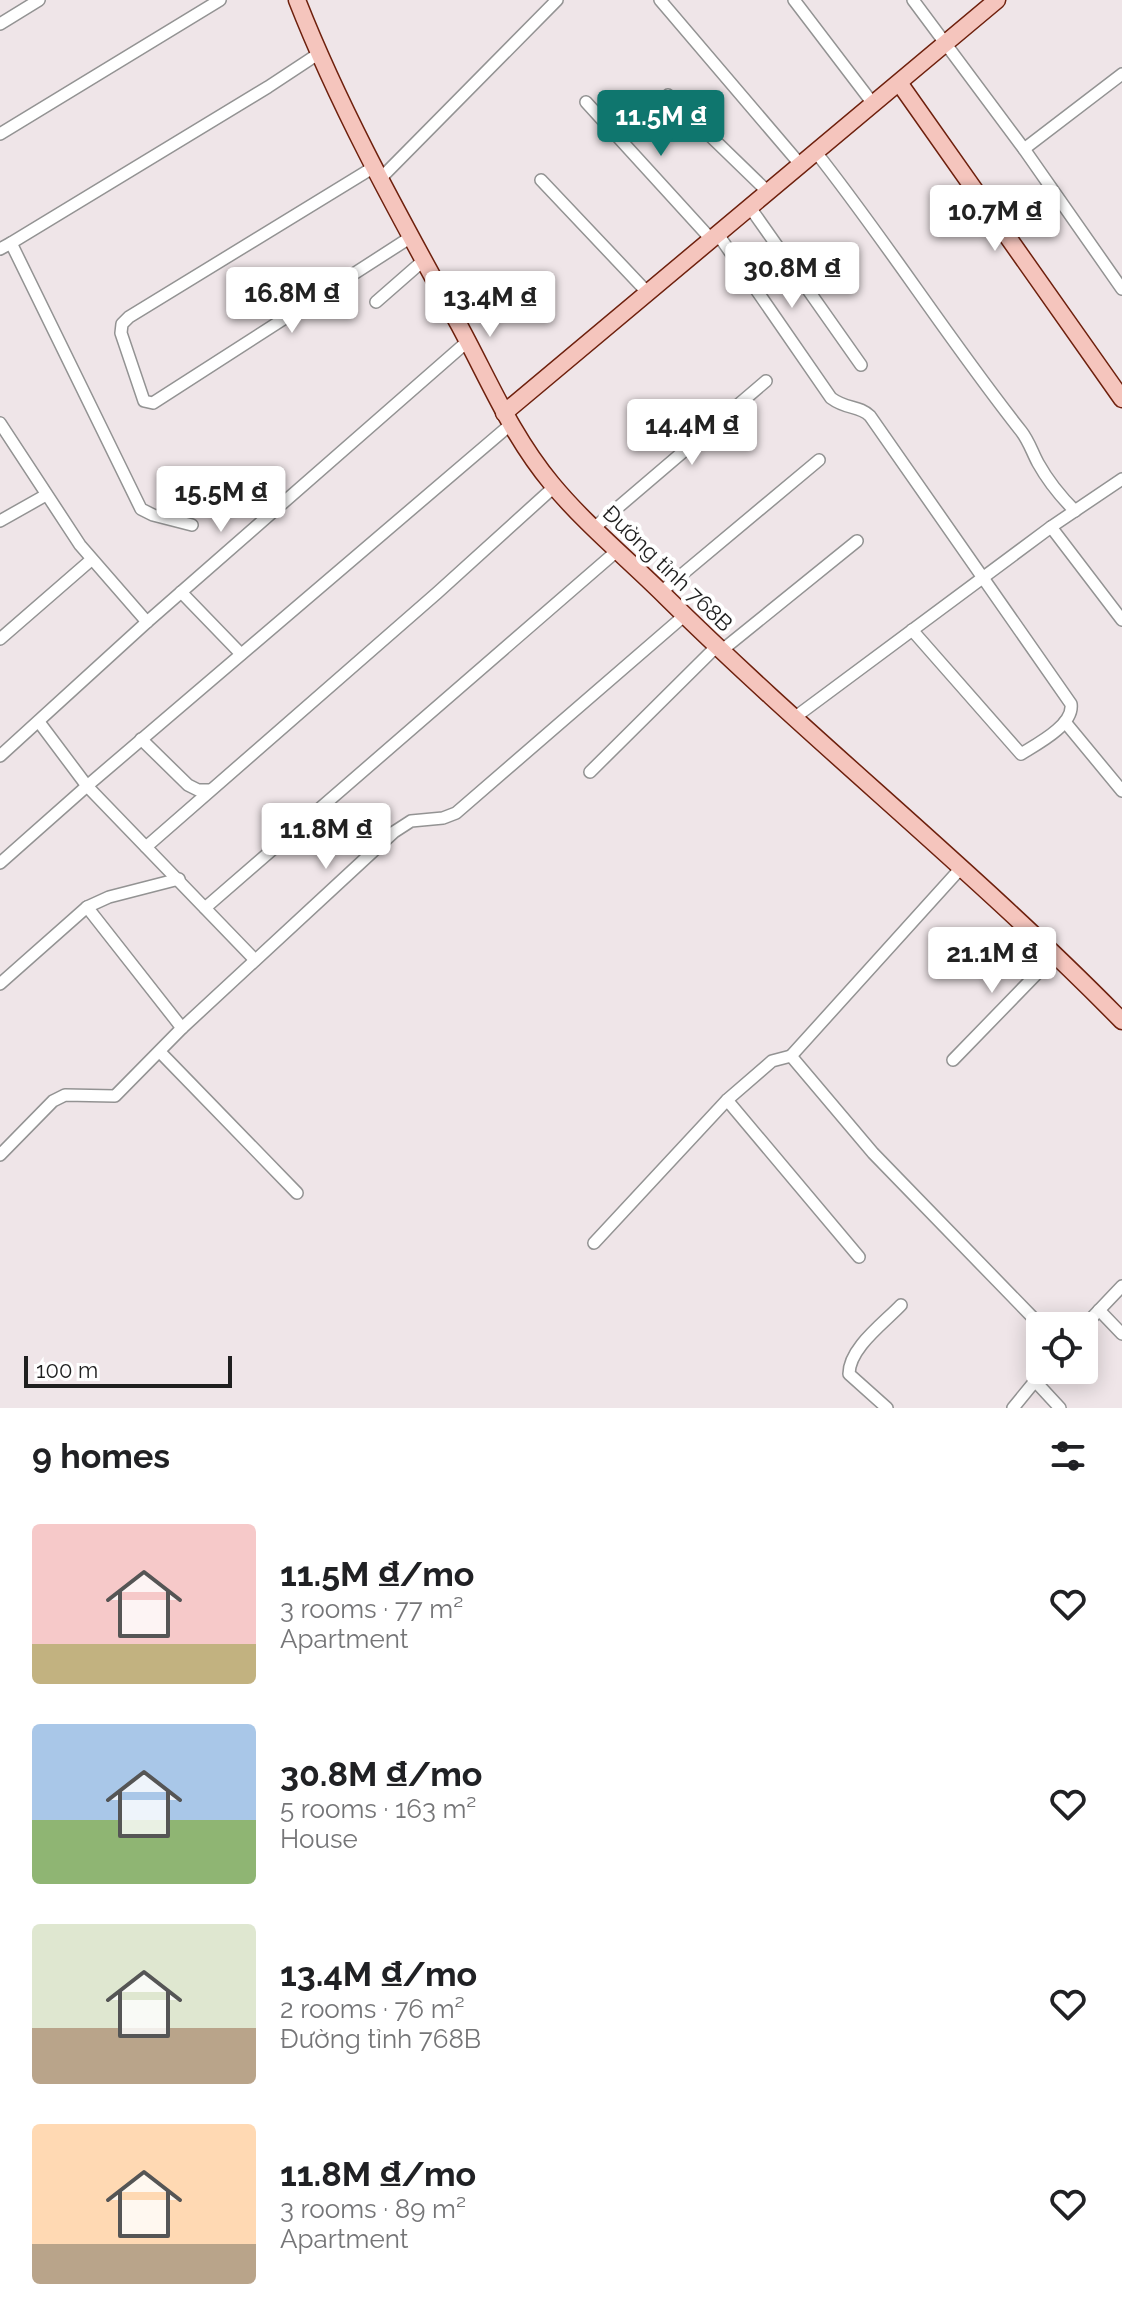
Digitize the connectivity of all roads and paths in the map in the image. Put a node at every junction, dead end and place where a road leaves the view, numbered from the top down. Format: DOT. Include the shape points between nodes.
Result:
graph roads {
  1 [pos="39,0"];
  2 [pos="220,0"];
  3 [pos="297,0"];
  4 [pos="557,0"];
  5 [pos="660,0"];
  6 [pos="794,0"];
  7 [pos="913,0"];
  8 [pos="997,0"];
  9 [pos="0,24"];
  10 [pos="946,44"];
  11 [pos="318,54"];
  12 [pos="1122,74"];
  13 [pos="900,84"];
  14 [pos="668,95"];
  15 [pos="586,102"];
  16 [pos="874,105"];
  17 [pos="0,134"];
  18 [pos="1024,149"];
  19 [pos="815,151"];
  20 [pos="799,163"];
  21 [pos="377,173"];
  22 [pos="541,180"];
  23 [pos="767,191"];
  24 [pos="749,206"];
  25 [pos="714,235"];
  26 [pos="411,237"];
  27 [pos="5,246"];
  28 [pos="424,260"];
  29 [pos="1122,289"];
  30 [pos="647,292"];
  31 [pos="376,302"];
  32 [pos="468,341"];
  33 [pos="861,365"];
  34 [pos="766,381"];
  35 [pos="1122,399"];
  36 [pos="507,419"];
  37 [pos="0,423"];
  38 [pos="819,460"];
  39 [pos="1122,479"];
  40 [pos="554,487"];
  41 [pos="46,495"];
  42 [pos="1075,511"];
  43 [pos="0,521"];
  44 [pos="192,525"];
  45 [pos="595,527"];
  46 [pos="1051,527"];
  47 [pos="857,541"];
  48 [pos="618,550"];
  49 [pos="91,560"];
  50 [pos="981,579"];
  51 [pos="181,592"];
  52 [pos="661,592"];
  53 [pos="685,615"];
  54 [pos="1122,620"];
  55 [pos="147,622"];
  56 [pos="912,630"];
  57 [pos="0,639"];
  58 [pos="719,648"];
  59 [pos="241,654"];
  60 [pos="794,718"];
  61 [pos="39,722"];
  62 [pos="1065,722"];
  63 [pos="141,739"];
  64 [pos="0,756"];
  65 [pos="590,772"];
  66 [pos="87,786"];
  67 [pos="211,790"];
  68 [pos="1122,791"];
  69 [pos="146,847"];
  70 [pos="0,863"];
  71 [pos="961,868"];
  72 [pos="179,879"];
  73 [pos="87,907"];
  74 [pos="205,908"];
  75 [pos="1056,954"];
  76 [pos="255,960"];
  77 [pos="0,984"];
  78 [pos="1122,1021"];
  79 [pos="182,1028"];
  80 [pos="160,1052"];
  81 [pos="791,1056"];
  82 [pos="953,1060"];
  83 [pos="727,1100"];
  84 [pos="0,1155"];
  85 [pos="297,1193"];
  86 [pos="594,1243"];
  87 [pos="859,1257"];
  88 [pos="1122,1286"];
  89 [pos="901,1305"];
  90 [pos="1099,1310"];
  91 [pos="1027,1312"];
  92 [pos="1122,1334"];
  93 [pos="1033,1384"];
  94 [pos="1038,1384"];
  95 [pos="887,1408"];
  96 [pos="1013,1408"];
  97 [pos="1060,1408"];
  1 -- 9 [label="street"];
  2 -- 17 [label="street"];
  3 -- 11 [label="street, Đường tỉnh 768B"];
  4 -- 21 [label="street"];
  5 -- 20 [label="street"];
  6 -- 16 [label="street"];
  7 -- 10 [label="street"];
  8 -- 10 [label="street"];
  10 -- 13 [label="street"];
  10 -- 18 [label="street"];
  11 -- 21 [label="street, Đường tỉnh 768B"];
  11 -- 27 [label="street"];
  12 -- 18 [label="street"];
  13 -- 16 [label="street"];
  13 -- 35 [label="street"];
  14 -- 23 [label="street"];
  15 -- 25 [label="street"];
  16 -- 19 [label="street"];
  18 -- 29 [label="street"];
  19 -- 20 [label="street"];
  19 -- 42 [label="street"];
  20 -- 23 [label="street"];
  21 -- 26 [label="street, Đường tỉnh 768B"];
  21 -- 26 [label="street" via="129,317 121,333 144,401 153,403"];
  22 -- 30 [label="street"];
  23 -- 24 [label="street"];
  24 -- 25 [label="street"];
  24 -- 33 [label="street"];
  25 -- 30 [label="street"];
  25 -- 50 [label="street" via="831,398 870,416"];
  26 -- 28 [label="street, Đường tỉnh 768B"];
  27 -- 44 [label="street" via="141,509"];
  28 -- 31 [label="street"];
  28 -- 32 [label="street, Đường tỉnh 768B"];
  30 -- 36 [label="street"];
  32 -- 36 [label="street, Đường tỉnh 768B"];
  32 -- 51 [label="street"];
  34 -- 45 [label="street"];
  36 -- 40 [label="street, Đường tỉnh 768B"];
  36 -- 59 [label="street"];
  37 -- 41 [label="street"];
  38 -- 52 [label="street"];
  39 -- 42 [label="street"];
  40 -- 45 [label="street, Đường tỉnh 768B"];
  40 -- 67 [label="street"];
  41 -- 43 [label="street"];
  41 -- 49 [label="street"];
  42 -- 46 [label="street"];
  45 -- 48 [label="street, Đường tỉnh 768B"];
  46 -- 50 [label="street"];
  46 -- 54 [label="street"];
  47 -- 58 [label="street"];
  48 -- 52 [label="street, Đường tỉnh 768B"];
  48 -- 74 [label="street"];
  49 -- 55 [label="street"];
  49 -- 57 [label="street"];
  50 -- 56 [label="street"];
  50 -- 62 [label="street" via="1071,704"];
  51 -- 55 [label="street"];
  51 -- 59 [label="street"];
  52 -- 53 [label="street, Đường tỉnh 768B"];
  53 -- 58 [label="street, Đường tỉnh 768B"];
  53 -- 76 [label="street" via="456,813 411,821 394,832"];
  55 -- 61 [label="street"];
  56 -- 60 [label="street"];
  56 -- 62 [label="street" via="1021,754"];
  58 -- 60 [label="street, Đường tỉnh 768B"];
  58 -- 65 [label="street"];
  59 -- 63 [label="street"];
  60 -- 71 [label="street, Đường tỉnh 768B"];
  61 -- 64 [label="street"];
  61 -- 66 [label="street"];
  62 -- 68 [label="street"];
  63 -- 66 [label="street"];
  63 -- 67 [label="street" via="188,785"];
  66 -- 69 [label="street"];
  66 -- 70 [label="street"];
  67 -- 69 [label="street"];
  69 -- 72 [label="street"];
  71 -- 75 [label="street, Đường tỉnh 768B"];
  71 -- 81 [label="street"];
  72 -- 73 [label="street"];
  72 -- 74 [label="street"];
  73 -- 77 [label="street"];
  73 -- 79 [label="street"];
  74 -- 76 [label="street"];
  75 -- 78 [label="street, Đường tỉnh 768B"];
  75 -- 82 [label="street"];
  76 -- 79 [label="street"];
  79 -- 80 [label="street"];
  80 -- 84 [label="street" via="115,1096 65,1095 53,1101"];
  80 -- 85 [label="street"];
  81 -- 83 [label="street" via="772,1061"];
  81 -- 91 [label="street" via="873,1153"];
  83 -- 86 [label="street"];
  83 -- 87 [label="street"];
  88 -- 90 [label="street"];
  89 -- 95 [label="street" via="862,1345 848,1368"];
  90 -- 92 [label="street"];
  93 -- 96 [label="street"];
  94 -- 97 [label="street"];
}
